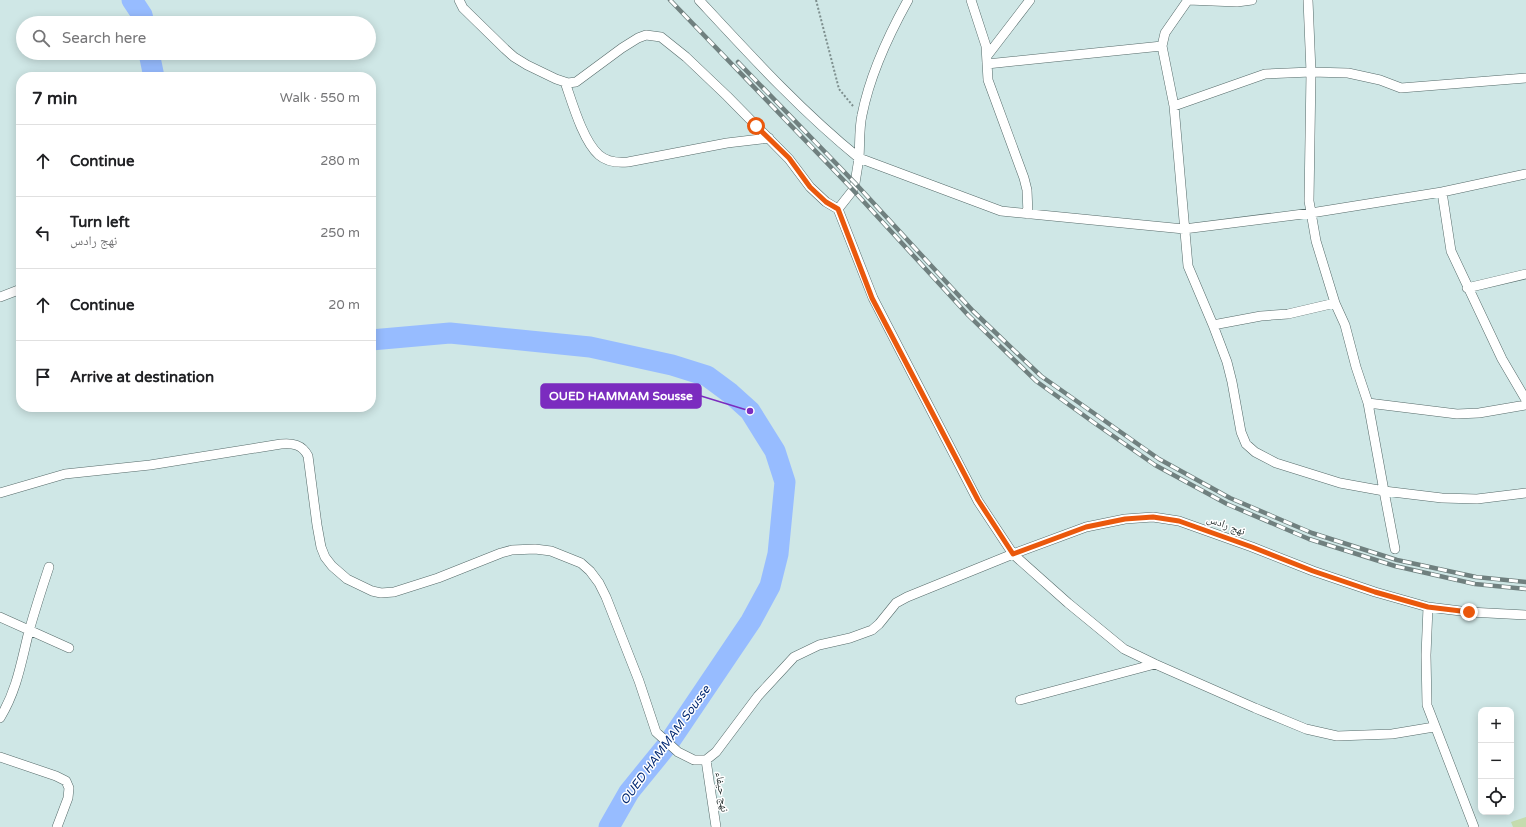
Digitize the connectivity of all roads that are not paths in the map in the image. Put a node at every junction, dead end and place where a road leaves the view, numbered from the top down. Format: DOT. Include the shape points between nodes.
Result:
graph roads {
  1 [pos="459,0"];
  2 [pos="699,0"];
  3 [pos="908,0"];
  4 [pos="972,0"];
  5 [pos="1030,0"];
  6 [pos="1188,0"];
  7 [pos="1252,0"];
  8 [pos="1308,0"];
  9 [pos="1162,46"];
  10 [pos="987,60"];
  11 [pos="1311,72"];
  12 [pos="1526,78"];
  13 [pos="565,82"];
  14 [pos="1174,106"];
  15 [pos="770,138"];
  16 [pos="859,158"];
  17 [pos="1526,174"];
  18 [pos="1442,192"];
  19 [pos="838,209"];
  20 [pos="1311,213"];
  21 [pos="1028,214"];
  22 [pos="1184,229"];
  23 [pos="1526,274"];
  24 [pos="1467,288"];
  25 [pos="16,291"];
  26 [pos="0,297"];
  27 [pos="1335,303"];
  28 [pos="1213,325"];
  29 [pos="1526,400"];
  30 [pos="1368,402"];
  31 [pos="1526,405"];
  32 [pos="1384,491"];
  33 [pos="0,493"];
  34 [pos="1526,493"];
  35 [pos="1395,549"];
  36 [pos="1013,554"];
  37 [pos="49,567"];
  38 [pos="1428,607"];
  39 [pos="1526,615"];
  40 [pos="0,617"];
  41 [pos="29,630"];
  42 [pos="69,648"];
  43 [pos="1154,664"];
  44 [pos="1020,700"];
  45 [pos="0,718"];
  46 [pos="1434,727"];
  47 [pos="0,757"];
  48 [pos="706,760"];
  49 [pos="56,827"];
  50 [pos="716,827"];
  51 [pos="1474,827"];
  1 -- 13 [label="street" via="463,8 505,50 547,76"];
  2 -- 16 [label="street" via="771,77"];
  3 -- 16 [label="street" via="874,71 862,115"];
  4 -- 10 [label="street" via="986,46"];
  5 -- 10 [label="street"];
  6 -- 7 [label="street"];
  6 -- 9 [label="street" via="1165,33"];
  8 -- 11 [label="street"];
  9 -- 10 [label="street"];
  9 -- 14 [label="street"];
  10 -- 21 [label="street" via="988,80 1024,178"];
  11 -- 12 [label="street" via="1348,73 1401,88"];
  11 -- 14 [label="street" via="1265,74"];
  11 -- 20 [label="street"];
  13 -- 15 [label="street" via="591,144 599,155 612,162 628,162 728,143"];
  13 -- 15 [label="street" via="576,82 638,38 656,35 686,57"];
  14 -- 22 [label="street"];
  15 -- 19 [label="street" via="789,158 810,187"];
  16 -- 19 [label="street" via="855,183"];
  16 -- 21 [label="street" via="989,208"];
  17 -- 18 [label="street"];
  18 -- 20 [label="street"];
  18 -- 24 [label="street" via="1451,251"];
  19 -- 36 [label="street" via="872,298 978,500"];
  20 -- 22 [label="street"];
  20 -- 27 [label="street" via="1316,242"];
  21 -- 22 [label="street"];
  22 -- 28 [label="street" via="1188,266"];
  23 -- 24 [label="street"];
  24 -- 29 [label="street" via="1502,359"];
  25 -- 26 [label="street"];
  27 -- 28 [label="street" via="1288,314"];
  27 -- 30 [label="street" via="1345,325"];
  28 -- 32 [label="street" via="1232,382 1241,432 1246,444 1276,463 1340,483"];
  30 -- 31 [label="street" via="1457,414"];
  30 -- 32 [label="street"];
  32 -- 34 [label="street" via="1470,499"];
  32 -- 35 [label="street"];
  33 -- 48 [label="street" via="76,472 150,465 286,444 299,446 308,456 317,525 325,557 347,579 360,586 381,593 394,592 501,553 525,549 551,551 581,563 599,583 606,597 656,732 678,752 694,760"];
  36 -- 38 [label="street, نهج رادس" via="1086,527 1125,519 1153,517 1179,521 1313,571"];
  36 -- 43 [label="street" via="1124,650"];
  36 -- 48 [label="street, نهج رادس" via="901,599 872,630 819,645 794,657 758,696 716,752"];
  37 -- 41 [label="street"];
  38 -- 39 [label="street, نهج رادس"];
  38 -- 46 [label="street" via="1427,706"];
  40 -- 41 [label="street"];
  41 -- 42 [label="street"];
  41 -- 45 [label="street" via="16,684"];
  43 -- 44 [label="street"];
  43 -- 46 [label="street" via="1306,729 1337,736 1392,734"];
  46 -- 51 [label="street"];
  47 -- 49 [label="street" via="66,781 70,788 68,798"];
  48 -- 50 [label="street, نهج حيفاء"];
}
